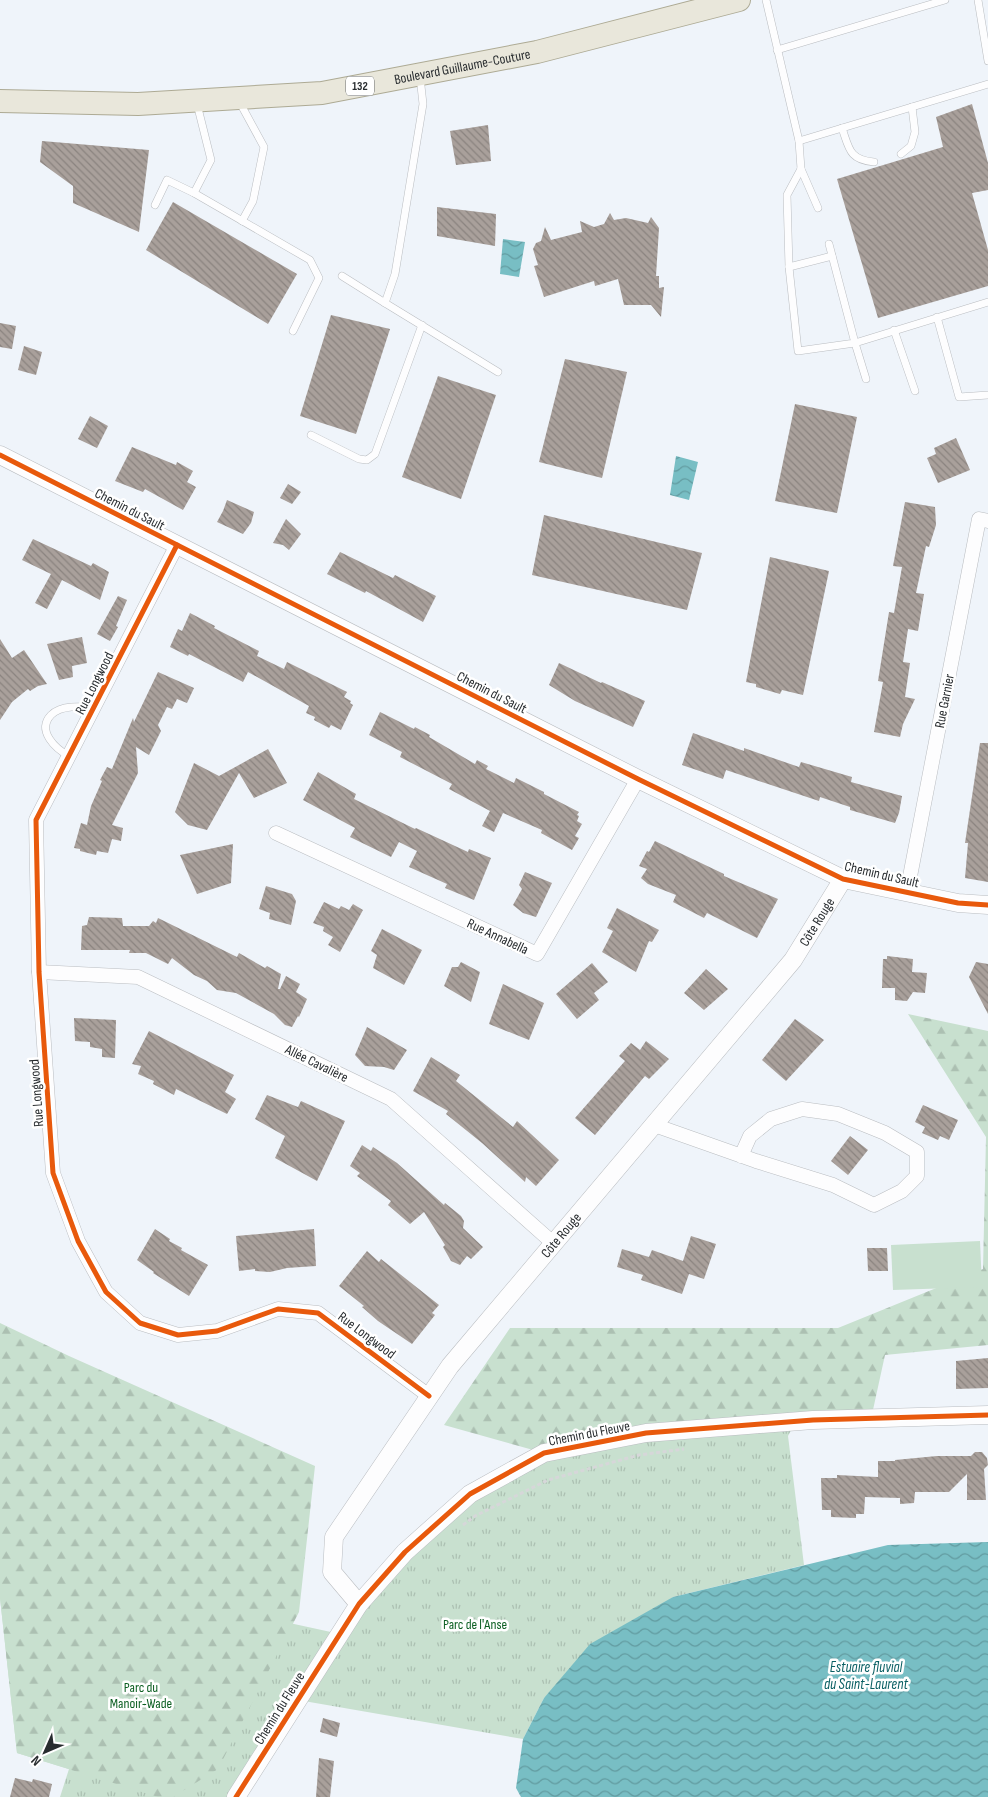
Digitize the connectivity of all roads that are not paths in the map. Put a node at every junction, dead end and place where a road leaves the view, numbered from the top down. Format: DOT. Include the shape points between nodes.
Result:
graph roads {
  1 [pos="739,0"];
  2 [pos="766,0"];
  3 [pos="945,0"];
  4 [pos="978,0"];
  5 [pos="777,50"];
  6 [pos="988,61"];
  7 [pos="420,74"];
  8 [pos="988,84"];
  9 [pos="238,98"];
  10 [pos="0,101"];
  11 [pos="197,101"];
  12 [pos="912,107"];
  13 [pos="842,128"];
  14 [pos="799,141"];
  15 [pos="901,154"];
  16 [pos="874,162"];
  17 [pos="801,169"];
  18 [pos="194,193"];
  19 [pos="155,205"];
  20 [pos="818,208"];
  21 [pos="242,220"];
  22 [pos="829,244"];
  23 [pos="832,256"];
  24 [pos="789,267"];
  25 [pos="342,276"];
  26 [pos="988,302"];
  27 [pos="385,303"];
  28 [pos="937,318"];
  29 [pos="422,325"];
  30 [pos="894,330"];
  31 [pos="293,331"];
  32 [pos="854,343"];
  33 [pos="498,372"];
  34 [pos="866,379"];
  35 [pos="915,391"];
  36 [pos="988,395"];
  37 [pos="311,435"];
  38 [pos="0,456"];
  39 [pos="988,521"];
  40 [pos="177,545"];
  41 [pos="94,708"];
  42 [pos="69,756"];
  43 [pos="638,779"];
  44 [pos="276,833"];
  45 [pos="843,879"];
  46 [pos="906,892"];
  47 [pos="988,905"];
  48 [pos="38,972"];
  49 [pos="654,1124"];
  50 [pos="741,1156"];
  51 [pos="553,1243"];
  52 [pos="429,1396"];
  53 [pos="988,1415"];
  54 [pos="359,1604"];
  55 [pos="236,1797"];
  1 -- 7 [label="main road, Boulevard Guillaume-Couture / 132" via="537,52"];
  2 -- 5 [label="lane"];
  3 -- 5 [label="lane"];
  4 -- 6 [label="lane"];
  5 -- 14 [label="lane"];
  7 -- 9 [label="main road, Boulevard Guillaume-Couture / 132" via="322,94"];
  7 -- 27 [label="lane" via="423,104 395,274"];
  8 -- 12 [label="lane"];
  9 -- 11 [label="main road, Boulevard Guillaume-Couture / 132"];
  9 -- 21 [label="lane" via="264,147 253,201"];
  10 -- 11 [label="main road, Boulevard Guillaume-Couture / 132" via="138,104"];
  11 -- 18 [label="lane" via="211,160"];
  12 -- 13 [label="lane"];
  12 -- 15 [label="lane" via="915,132 911,146"];
  13 -- 14 [label="lane"];
  13 -- 16 [label="lane" via="851,154 862,161"];
  14 -- 17 [label="lane"];
  17 -- 20 [label="lane"];
  17 -- 24 [label="lane" via="787,195"];
  18 -- 19 [label="lane" via="167,180"];
  18 -- 21 [label="lane"];
  21 -- 31 [label="lane" via="310,260 319,278"];
  22 -- 23 [label="lane"];
  23 -- 24 [label="lane"];
  23 -- 32 [label="lane"];
  24 -- 32 [label="lane" via="798,351"];
  25 -- 27 [label="lane"];
  26 -- 28 [label="lane"];
  27 -- 29 [label="lane"];
  28 -- 30 [label="lane"];
  28 -- 36 [label="lane" via="960,397"];
  29 -- 33 [label="lane"];
  29 -- 37 [label="lane" via="375,454 367,460 358,459"];
  30 -- 32 [label="lane"];
  30 -- 35 [label="lane"];
  32 -- 34 [label="lane"];
  38 -- 40 [label="street, Chemin du Sault"];
  39 -- 46 [label="street, Rue Garnier" via="979,519"];
  40 -- 41 [label="street, Rue Longwood"];
  40 -- 43 [label="street, Chemin du Sault"];
  41 -- 42 [label="street, Rue Longwood"];
  41 -- 42 [label="lane, Rue Longwood" via="80,706 51,715 46,726 48,738 58,750"];
  42 -- 48 [label="street, Rue Longwood" via="36,820"];
  43 -- 44 [label="street, Rue Annabella" via="537,954"];
  43 -- 45 [label="street, Chemin du Sault"];
  45 -- 46 [label="street, Chemin du Sault"];
  45 -- 49 [label="street, Côte Rouge" via="793,960"];
  46 -- 47 [label="street, Chemin du Sault" via="958,903"];
  48 -- 51 [label="street, Allée Cavalière" via="138,977 391,1099"];
  48 -- 52 [label="street, Rue Longwood" via="53,1173 78,1241 106,1292 140,1323 178,1335 217,1331 278,1309 318,1313"];
  49 -- 50 [label="street"];
  49 -- 51 [label="street, Côte Rouge"];
  50 -- 50 [label="street" via="833,1185 874,1205 902,1192 917,1176 917,1152 893,1138 838,1114 802,1109 771,1119 750,1136"];
  51 -- 52 [label="street, Côte Rouge" via="450,1366"];
  52 -- 54 [label="street, Côte Rouge" via="334,1537 332,1572"];
  53 -- 54 [label="street, Chemin du Fleuve" via="813,1420 646,1433 544,1453 470,1494 405,1552"];
  54 -- 55 [label="street, Chemin du Fleuve"];
}
